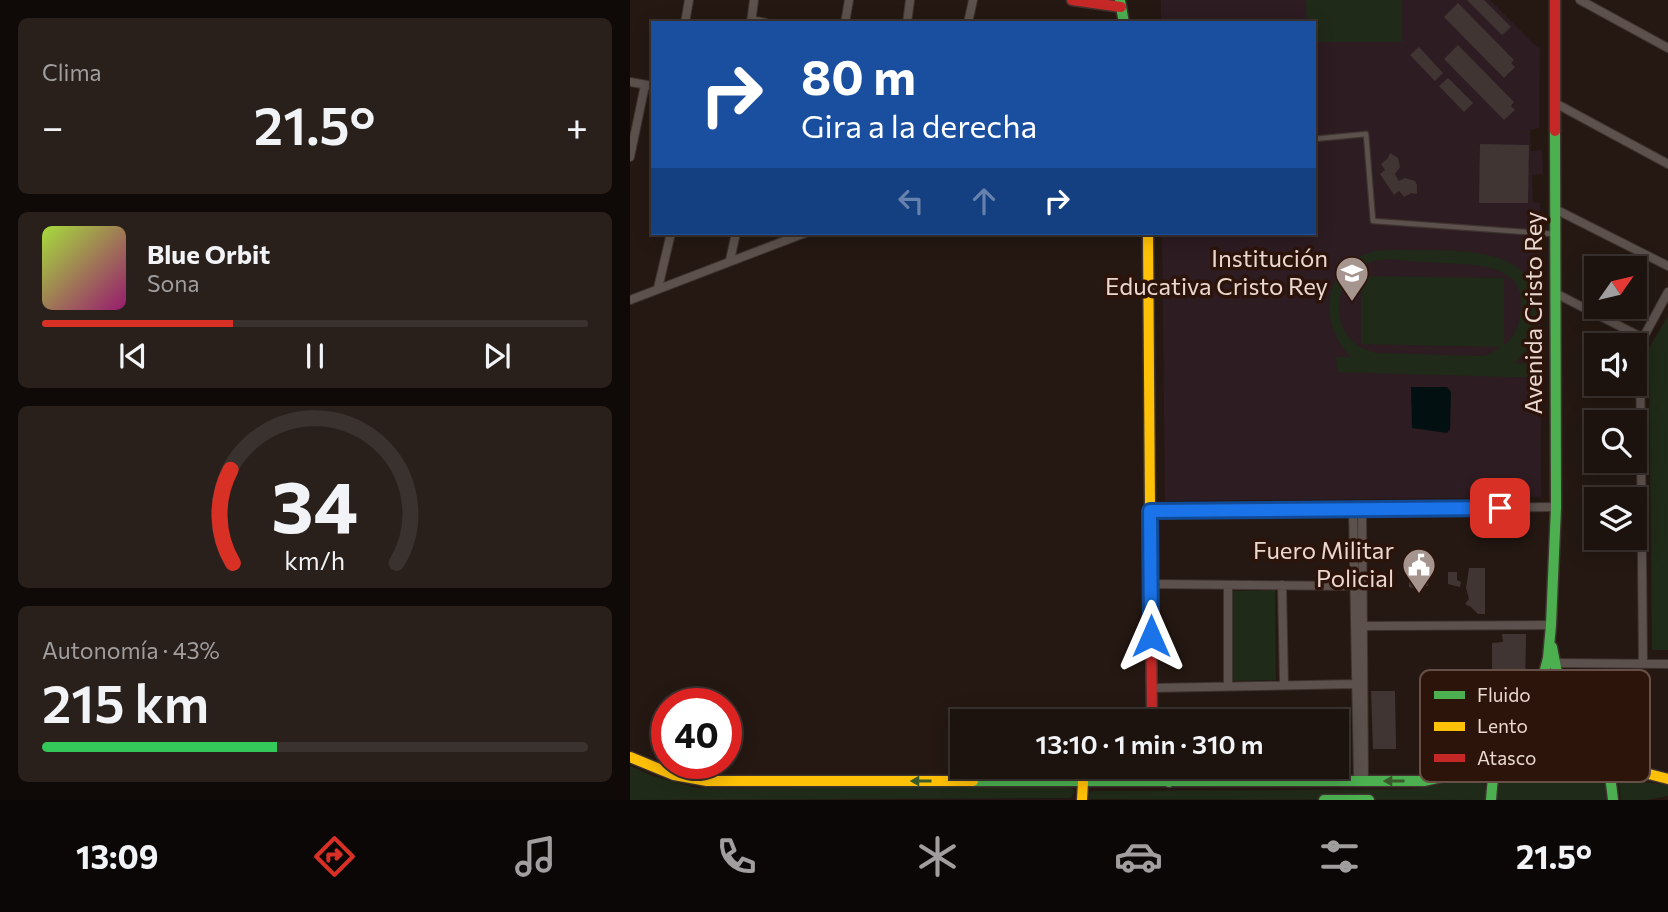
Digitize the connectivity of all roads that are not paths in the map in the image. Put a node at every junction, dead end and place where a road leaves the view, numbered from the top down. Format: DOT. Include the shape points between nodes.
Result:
graph roads {
  1 [pos="689,0"];
  2 [pos="754,0"];
  3 [pos="849,0"];
  4 [pos="911,0"];
  5 [pos="972,0"];
  6 [pos="1072,0"];
  7 [pos="1555,0"];
  8 [pos="1580,0"];
  9 [pos="1121,3"];
  10 [pos="685,21"];
  11 [pos="751,21"];
  12 [pos="845,21"];
  13 [pos="907,21"];
  14 [pos="968,21"];
  15 [pos="1118,21"];
  16 [pos="1124,21"];
  17 [pos="1668,48"];
  18 [pos="630,82"];
  19 [pos="649,86"];
  20 [pos="1555,103"];
  21 [pos="1316,139"];
  22 [pos="630,157"];
  23 [pos="1668,164"];
  24 [pos="1555,209"];
  25 [pos="1555,233"];
  26 [pos="671,235"];
  27 [pos="736,235"];
  28 [pos="799,235"];
  29 [pos="1148,235"];
  30 [pos="730,260"];
  31 [pos="1668,266"];
  32 [pos="659,288"];
  33 [pos="1668,292"];
  34 [pos="1555,293"];
  35 [pos="630,300"];
  36 [pos="1633,333"];
  37 [pos="1646,333"];
  38 [pos="1640,396"];
  39 [pos="1556,507"];
  40 [pos="1357,510"];
  41 [pos="1150,511"];
  42 [pos="1150,584"];
  43 [pos="1228,584"];
  44 [pos="1282,585"];
  45 [pos="1354,586"];
  46 [pos="1551,625"];
  47 [pos="1363,626"];
  48 [pos="1555,663"];
  49 [pos="1643,664"];
  50 [pos="1668,664"];
  51 [pos="1545,670"];
  52 [pos="1557,670"];
  53 [pos="1355,684"];
  54 [pos="1284,685"];
  55 [pos="1228,686"];
  56 [pos="1151,688"];
  57 [pos="1152,709"];
  58 [pos="630,757"];
  59 [pos="1650,776"];
  60 [pos="1127,779"];
  61 [pos="1167,779"];
  62 [pos="1420,779"];
  63 [pos="1668,779"];
  64 [pos="1361,781"];
  65 [pos="1083,782"];
  66 [pos="1123,782"];
  67 [pos="1169,782"];
  68 [pos="1492,782"];
  69 [pos="1613,782"];
  70 [pos="1083,800"];
  71 [pos="1324,800"];
  72 [pos="1369,800"];
  73 [pos="1491,800"];
  74 [pos="1613,800"];
  1 -- 10 [label="street"];
  2 -- 11 [label="street"];
  3 -- 12 [label="street"];
  4 -- 13 [label="street"];
  5 -- 14 [label="street"];
  6 -- 9 [label="main road"];
  7 -- 20 [label="main road, Avenida Cristo Rey"];
  8 -- 17 [label="street"];
  9 -- 15 [label="street"];
  9 -- 16 [label="main road"];
  18 -- 19 [label="street"];
  19 -- 22 [label="street"];
  20 -- 23 [label="street"];
  20 -- 24 [label="main road, Avenida Cristo Rey"];
  21 -- 25 [label="lane" via="1366,134 1373,221"];
  24 -- 25 [label="main road, Avenida Cristo Rey"];
  24 -- 31 [label="street"];
  25 -- 34 [label="main road, Avenida Cristo Rey"];
  26 -- 32 [label="street"];
  27 -- 30 [label="street"];
  28 -- 30 [label="street"];
  29 -- 41 [label="main road"];
  30 -- 32 [label="street"];
  32 -- 35 [label="street"];
  33 -- 37 [label="street"];
  34 -- 36 [label="street"];
  34 -- 39 [label="main road, Avenida Cristo Rey"];
  38 -- 49 [label="street"];
  39 -- 40 [label="street"];
  39 -- 46 [label="main road, Avenida Cristo Rey"];
  40 -- 41 [label="street"];
  40 -- 45 [label="street"];
  40 -- 47 [label="street"];
  41 -- 42 [label="main road"];
  42 -- 43 [label="street"];
  42 -- 56 [label="main road"];
  43 -- 44 [label="street"];
  43 -- 55 [label="street"];
  44 -- 45 [label="street"];
  44 -- 54 [label="street"];
  45 -- 53 [label="street"];
  46 -- 47 [label="street"];
  46 -- 48 [label="main road, Avenida Cristo Rey"];
  46 -- 51 [label="main road, Avenida Cristo Rey"];
  47 -- 64 [label="street"];
  48 -- 49 [label="street"];
  48 -- 52 [label="main road, Avenida Cristo Rey"];
  49 -- 50 [label="street"];
  53 -- 54 [label="street"];
  53 -- 64 [label="street"];
  54 -- 55 [label="street"];
  55 -- 56 [label="street"];
  56 -- 57 [label="main road"];
  65 -- 58 [label="main road, one-way" via="707,781 674,775"];
  59 -- 63 [label="main road"];
  60 -- 66 [label="main road"];
  61 -- 67 [label="main road"];
  62 -- 64 [label="main road, one-way"];
  64 -- 67 [label="main road"];
  65 -- 66 [label="main road"];
  65 -- 70 [label="main road"];
  66 -- 67 [label="main road"];
  68 -- 73 [label="main road, Avenida Cristo Rey"];
  69 -- 74 [label="main road"];
  71 -- 72 [label="main road"];
}
